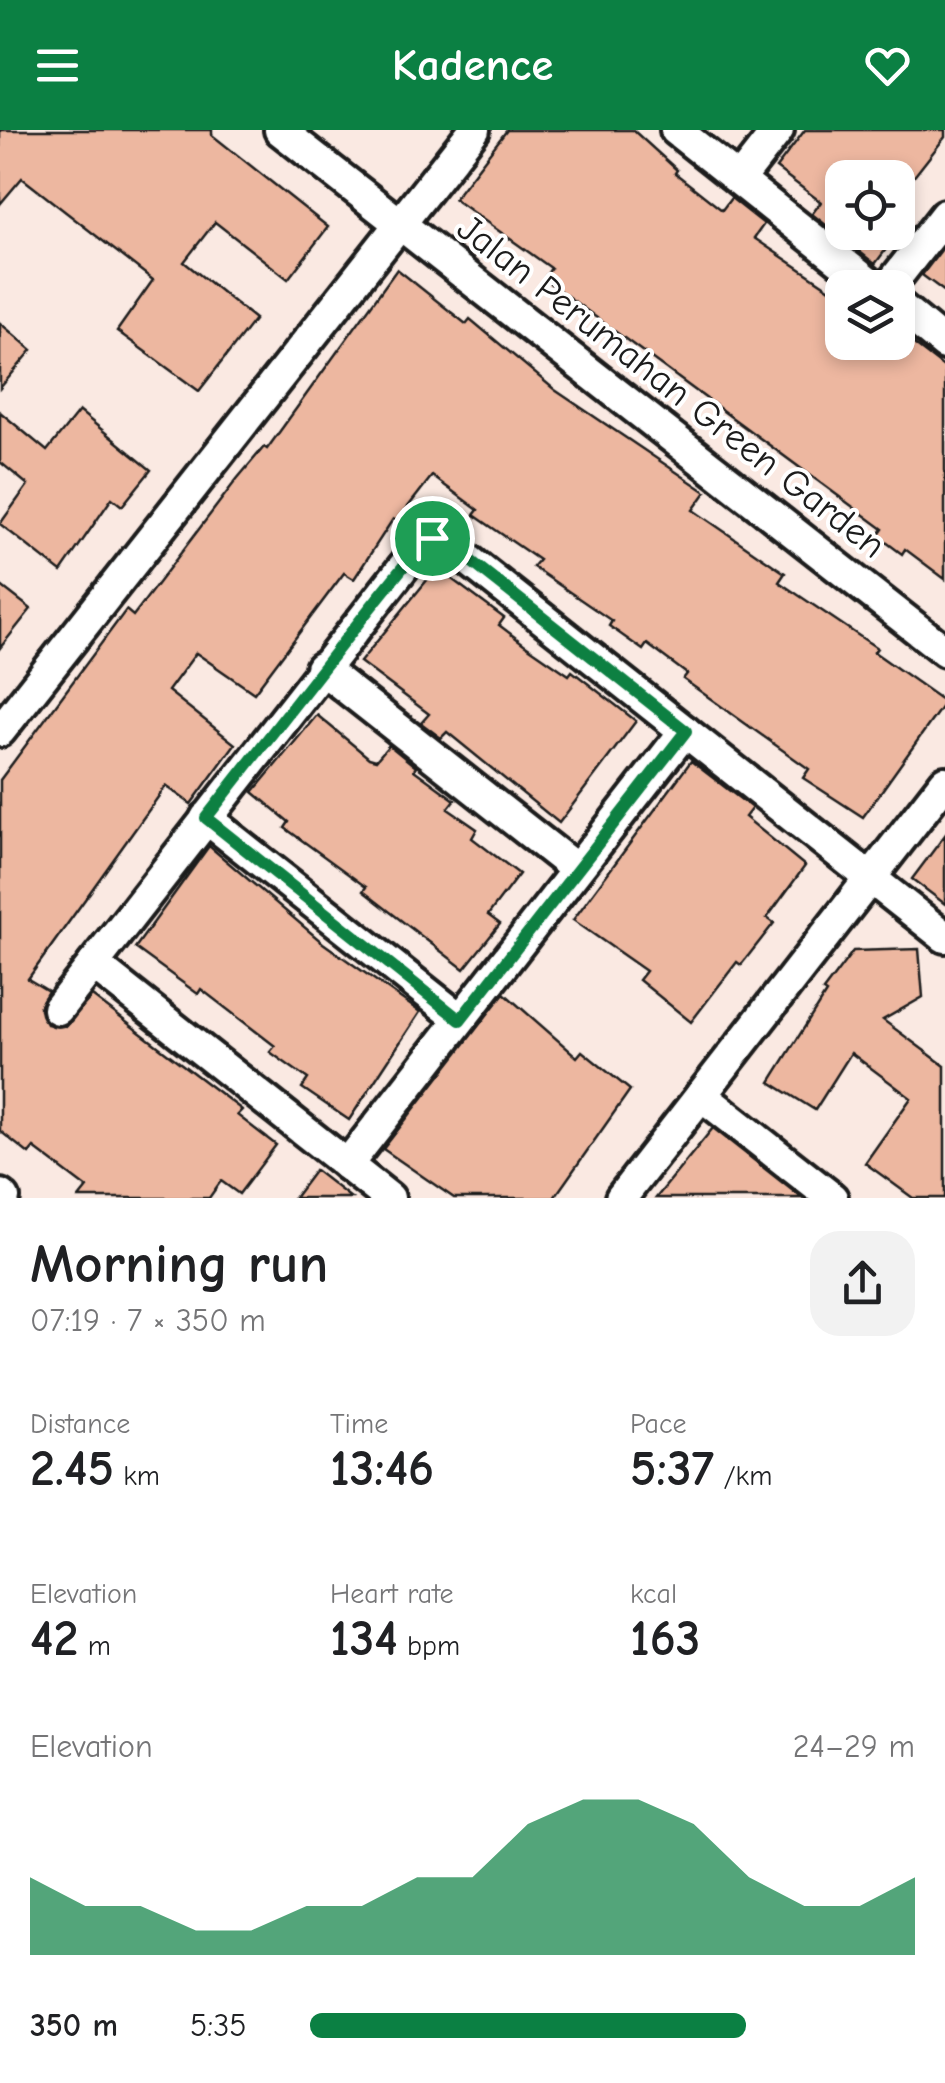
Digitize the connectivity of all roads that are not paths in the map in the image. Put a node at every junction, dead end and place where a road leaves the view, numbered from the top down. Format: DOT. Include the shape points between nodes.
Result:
graph roads {
  1 [pos="280,130"];
  2 [pos="474,130"];
  3 [pos="676,130"];
  4 [pos="778,130"];
  5 [pos="739,180"];
  6 [pos="945,215"];
  7 [pos="398,221"];
  8 [pos="852,270"];
  9 [pos="902,270"];
  10 [pos="915,320"];
  11 [pos="945,344"];
  12 [pos="945,650"];
  13 [pos="321,668"];
  14 [pos="0,731"];
  15 [pos="686,731"];
  16 [pos="945,782"];
  17 [pos="206,818"];
  18 [pos="576,869"];
  19 [pos="871,877"];
  20 [pos="945,936"];
  21 [pos="93,964"];
  22 [pos="58,1009"];
  23 [pos="460,1020"];
  24 [pos="701,1095"];
  25 [pos="347,1165"];
  26 [pos="389,1198"];
  27 [pos="621,1198"];
  28 [pos="832,1198"];
  1 -- 7 [label="street, Jalan Perumahan Green Garden"];
  2 -- 7 [label="street, Jalan Perumahan Green Garden"];
  3 -- 5 [label="street"];
  4 -- 5 [label="street"];
  5 -- 8 [label="street"];
  6 -- 9 [label="street"];
  7 -- 12 [label="street, Jalan Perumahan Green Garden"];
  7 -- 14 [label="street, Jalan Perumahan Green Garden"];
  10 -- 11 [label="street"];
  13 -- 15 [label="street" via="432,538 448,543"];
  13 -- 17 [label="street"];
  13 -- 18 [label="street"];
  15 -- 18 [label="street"];
  15 -- 19 [label="street"];
  16 -- 19 [label="street"];
  17 -- 21 [label="street"];
  17 -- 23 [label="street"];
  18 -- 23 [label="street"];
  19 -- 20 [label="street"];
  19 -- 24 [label="street"];
  21 -- 22 [label="street"];
  21 -- 25 [label="street"];
  23 -- 25 [label="street"];
  24 -- 27 [label="street"];
  24 -- 28 [label="street"];
  25 -- 26 [label="street"];
}
